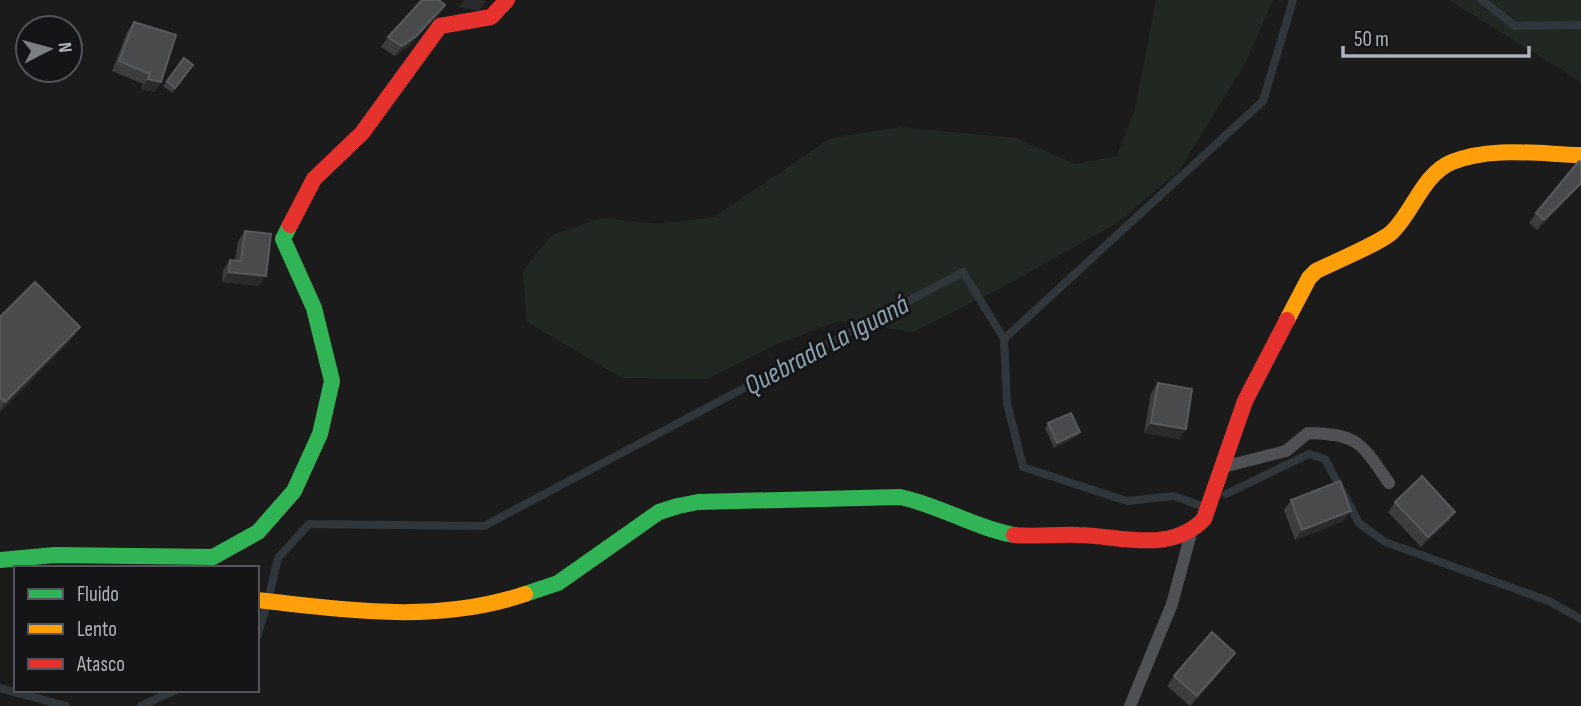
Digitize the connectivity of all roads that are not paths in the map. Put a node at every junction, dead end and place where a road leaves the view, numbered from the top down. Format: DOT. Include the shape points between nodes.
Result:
graph roads {
  1 [pos="508,0"];
  2 [pos="1581,155"];
  3 [pos="1221,468"];
  4 [pos="1389,482"];
  5 [pos="1192,530"];
  6 [pos="0,560"];
  7 [pos="259,600"];
  8 [pos="1130,706"];
  1 -- 6 [label="street" via="491,17 440,26 362,133 314,179 283,239 314,308 332,381 320,434 294,491 258,532 213,557 55,555"];
  2 -- 3 [label="street" via="1473,154 1446,163 1392,233 1316,271 1245,401"];
  3 -- 4 [label="lane" via="1286,451 1308,433 1340,434 1364,447"];
  3 -- 5 [label="street" via="1204,519"];
  5 -- 7 [label="street" via="1152,541 1019,536 900,497 698,502 659,512 558,583 496,604 436,613 360,612"];
  5 -- 8 [label="lane" via="1172,604"];
}
